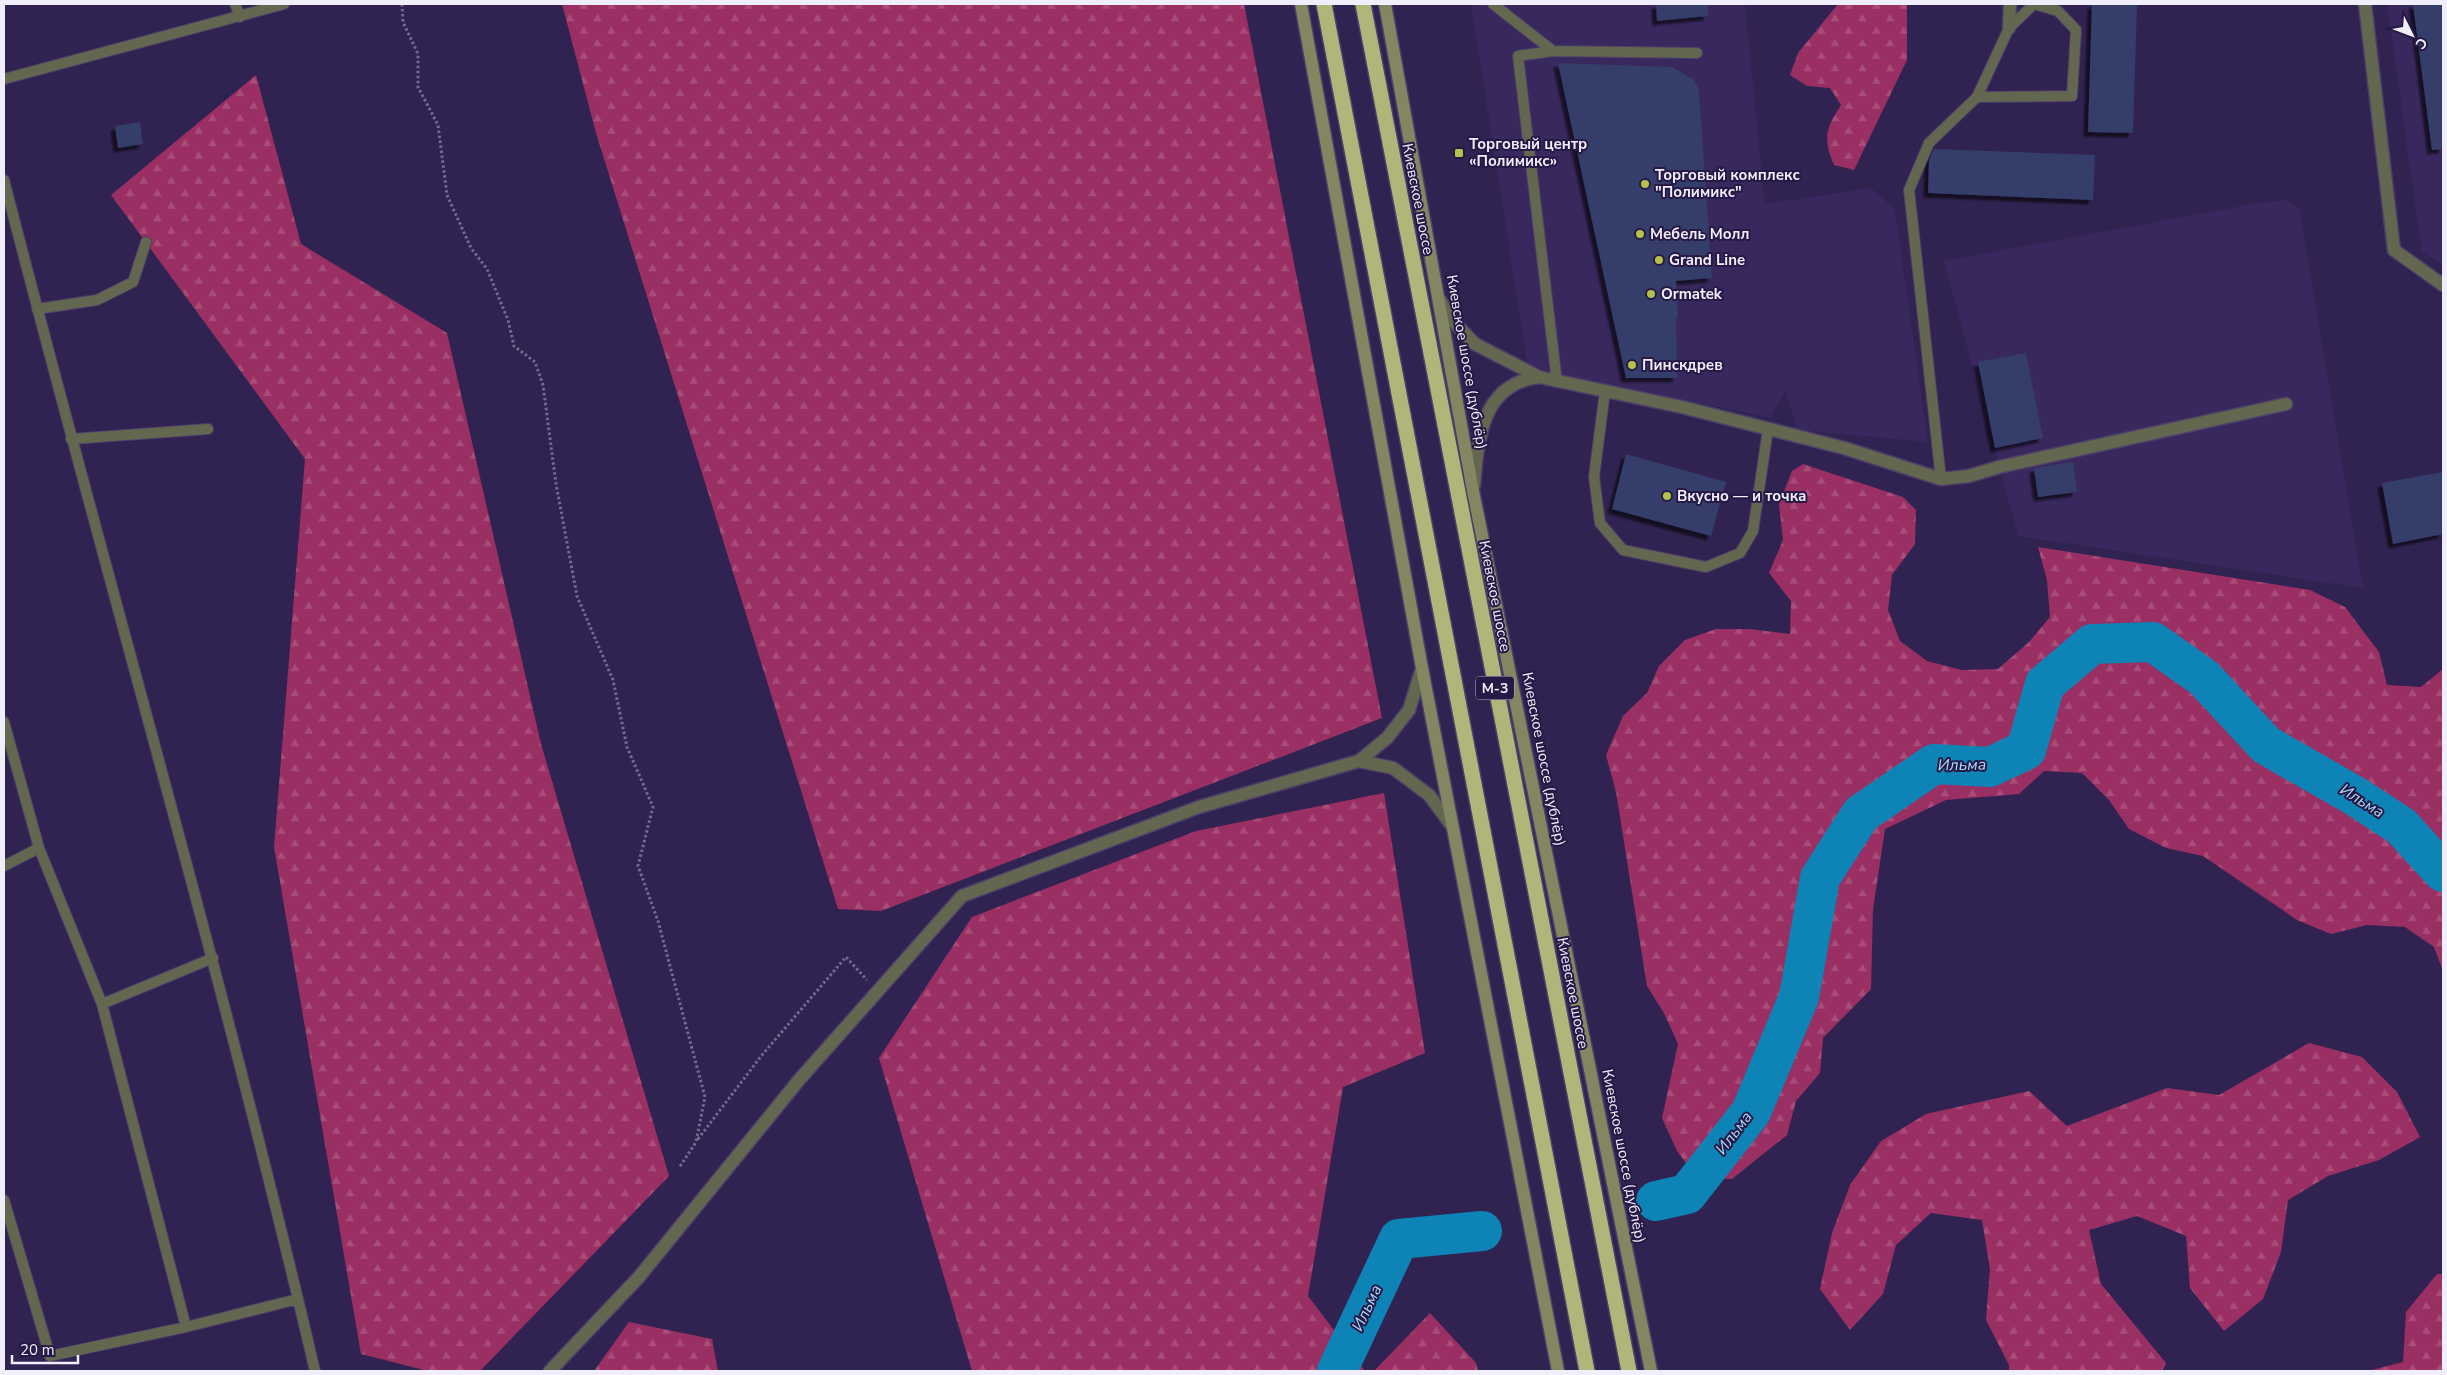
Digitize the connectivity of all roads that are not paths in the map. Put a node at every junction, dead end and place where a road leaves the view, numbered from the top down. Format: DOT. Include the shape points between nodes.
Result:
graph roads {
  1 [pos="235,4"];
  2 [pos="284,4"];
  3 [pos="1301,4"];
  4 [pos="1324,4"];
  5 [pos="1363,4"];
  6 [pos="1385,4"];
  7 [pos="1493,4"];
  8 [pos="2010,4"];
  9 [pos="2365,4"];
  10 [pos="240,17"];
  11 [pos="2009,28"];
  12 [pos="1553,51"];
  13 [pos="1697,53"];
  14 [pos="4,79"];
  15 [pos="1977,97"];
  16 [pos="4,180"];
  17 [pos="146,242"];
  18 [pos="2443,285"];
  19 [pos="1439,298"];
  20 [pos="37,309"];
  21 [pos="1539,377"];
  22 [pos="1557,382"];
  23 [pos="1605,391"];
  24 [pos="2286,404"];
  25 [pos="208,429"];
  26 [pos="1768,429"];
  27 [pos="71,439"];
  28 [pos="1453,475"];
  29 [pos="1941,479"];
  30 [pos="1474,491"];
  31 [pos="1506,651"];
  32 [pos="1422,668"];
  33 [pos="4,722"];
  34 [pos="1359,761"];
  35 [pos="1452,826"];
  36 [pos="39,848"];
  37 [pos="4,866"];
  38 [pos="213,958"];
  39 [pos="102,1004"];
  40 [pos="4,1200"];
  41 [pos="298,1299"];
  42 [pos="186,1327"];
  43 [pos="315,1371"];
  44 [pos="550,1371"];
  45 [pos="1558,1371"];
  46 [pos="1587,1371"];
  47 [pos="1629,1371"];
  48 [pos="1650,1371"];
  1 -- 10 [label="lane"];
  2 -- 10 [label="lane"];
  3 -- 32 [label="main road"];
  4 -- 46 [label="highway, М-3"];
  5 -- 28 [label="highway, Киевское шоссе / М-3"];
  6 -- 19 [label="main road, Киевское шоссе (дублёр)"];
  7 -- 12 [label="lane"];
  8 -- 11 [label="street"];
  9 -- 18 [label="street" via="2394,250"];
  10 -- 14 [label="lane"];
  11 -- 15 [label="lane"];
  11 -- 15 [label="lane" via="2034,4 2058,11 2076,30 2072,96"];
  12 -- 13 [label="lane"];
  12 -- 22 [label="lane" via="1518,56"];
  15 -- 29 [label="lane" via="1929,144 1909,190"];
  16 -- 20 [label="lane"];
  17 -- 20 [label="lane" via="134,282 97,300"];
  19 -- 21 [label="street" via="1451,319 1475,344"];
  19 -- 30 [label="main road, Киевское шоссе (дублёр)"];
  20 -- 27 [label="lane"];
  21 -- 22 [label="street"];
  21 -- 30 [label="street" via="1522,379 1494,400 1484,421 1477,451"];
  22 -- 23 [label="street"];
  23 -- 26 [label="street"];
  23 -- 26 [label="lane" via="1594,477 1600,524 1623,550 1706,567 1740,553 1752,530"];
  24 -- 29 [label="street" via="1969,476"];
  25 -- 27 [label="lane"];
  26 -- 29 [label="street" via="1844,448"];
  27 -- 38 [label="lane"];
  28 -- 31 [label="main road"];
  28 -- 47 [label="highway, Киевское шоссе / М-3"];
  30 -- 31 [label="main road, Киевское шоссе (дублёр)"];
  31 -- 48 [label="main road, Киевское шоссе (дублёр)"];
  32 -- 34 [label="street" via="1409,710 1387,738"];
  32 -- 35 [label="main road"];
  33 -- 36 [label="lane"];
  34 -- 35 [label="street" via="1393,768 1428,795"];
  34 -- 44 [label="street" via="1199,807 962,896 799,1080 639,1277"];
  35 -- 45 [label="main road"];
  36 -- 37 [label="lane"];
  36 -- 39 [label="lane"];
  38 -- 39 [label="lane"];
  38 -- 41 [label="lane"];
  39 -- 42 [label="lane"];
  40 -- 42 [label="lane" via="50,1356"];
  41 -- 42 [label="lane"];
  41 -- 43 [label="lane"];
}
